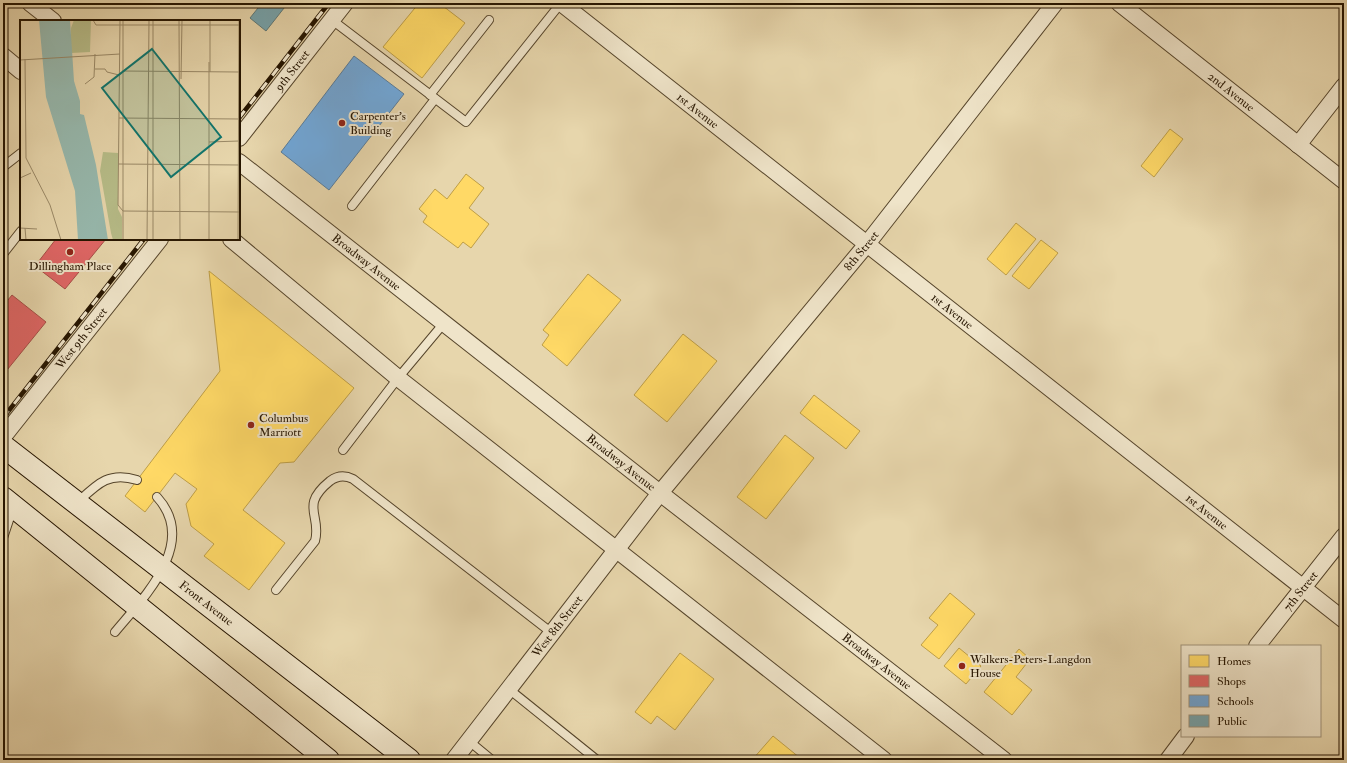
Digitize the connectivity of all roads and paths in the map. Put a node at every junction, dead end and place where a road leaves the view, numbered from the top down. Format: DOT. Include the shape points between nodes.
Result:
graph roads {
  1 [pos="30,3"];
  2 [pos="345,3"];
  3 [pos="561,3"];
  4 [pos="1055,3"];
  5 [pos="1119,3"];
  6 [pos="53,20"];
  7 [pos="332,20"];
  8 [pos="489,20"];
  9 [pos="3,56"];
  10 [pos="20,70"];
  11 [pos="1344,86"];
  12 [pos="433,97"];
  13 [pos="240,137"];
  14 [pos="1298,146"];
  15 [pos="20,154"];
  16 [pos="240,163"];
  17 [pos="3,167"];
  18 [pos="1344,181"];
  19 [pos="352,206"];
  20 [pos="20,232"];
  21 [pos="159,240"];
  22 [pos="231,240"];
  23 [pos="867,244"];
  24 [pos="3,254"];
  25 [pos="444,323"];
  26 [pos="398,378"];
  27 [pos="3,437"];
  28 [pos="3,446"];
  29 [pos="343,450"];
  30 [pos="137,480"];
  31 [pos="660,493"];
  32 [pos="157,497"];
  33 [pos="6,501"];
  34 [pos="77,502"];
  35 [pos="1344,536"];
  36 [pos="3,538"];
  37 [pos="617,550"];
  38 [pos="163,570"];
  39 [pos="1303,588"];
  40 [pos="276,590"];
  41 [pos="136,607"];
  42 [pos="1344,620"];
  43 [pos="115,632"];
  44 [pos="552,633"];
  45 [pos="1258,645"];
  46 [pos="510,690"];
  47 [pos="1185,737"];
  48 [pos="468,741"];
  49 [pos="328,760"];
  50 [pos="409,760"];
  51 [pos="454,760"];
  52 [pos="492,760"];
  53 [pos="597,760"];
  54 [pos="884,760"];
  55 [pos="1004,760"];
  56 [pos="1168,760"];
  1 -- 6 [label="street"];
  2 -- 7 [label="street, 9th Street"];
  3 -- 12 [label="lane" via="466,122"];
  3 -- 23 [label="street, 1st Avenue"];
  4 -- 23 [label="street, 8th Street"];
  5 -- 14 [label="street, 2nd Avenue"];
  7 -- 12 [label="lane"];
  7 -- 13 [label="street, 9th Street"];
  8 -- 12 [label="lane"];
  9 -- 10 [label="street"];
  11 -- 14 [label="street"];
  12 -- 19 [label="lane"];
  14 -- 18 [label="street, 2nd Avenue"];
  15 -- 17 [label="lane"];
  16 -- 25 [label="street, Broadway Avenue"];
  20 -- 24 [label="lane"];
  21 -- 27 [label="street, West 9th Street"];
  22 -- 26 [label="street"];
  23 -- 31 [label="street, 8th Street"];
  23 -- 39 [label="street, 1st Avenue"];
  25 -- 26 [label="lane"];
  25 -- 31 [label="street, Broadway Avenue"];
  26 -- 29 [label="lane"];
  26 -- 37 [label="street"];
  28 -- 34 [label="street, Front Avenue"];
  30 -- 34 [label="lane" via="111,477 97,483"];
  31 -- 37 [label="street, West 8th Street"];
  31 -- 55 [label="street, Broadway Avenue"];
  32 -- 38 [label="lane" via="164,505 171,523 173,539"];
  33 -- 36 [label="lane"];
  33 -- 41 [label="street"];
  34 -- 38 [label="street, Front Avenue"];
  35 -- 39 [label="street, 7th Street"];
  37 -- 44 [label="street, West 8th Street"];
  37 -- 54 [label="street"];
  38 -- 41 [label="lane"];
  38 -- 50 [label="street, Front Avenue"];
  39 -- 42 [label="street, 1st Avenue"];
  39 -- 45 [label="street, 7th Street"];
  40 -- 44 [label="lane" via="315,541 317,533 313,514 314,501 323,486 334,478 345,475"];
  41 -- 43 [label="lane"];
  41 -- 49 [label="street"];
  44 -- 46 [label="street, West 8th Street"];
  46 -- 48 [label="street, West 8th Street"];
  46 -- 53 [label="lane"];
  47 -- 56 [label="street"];
  48 -- 51 [label="street, West 8th Street"];
  48 -- 52 [label="lane"];
}
